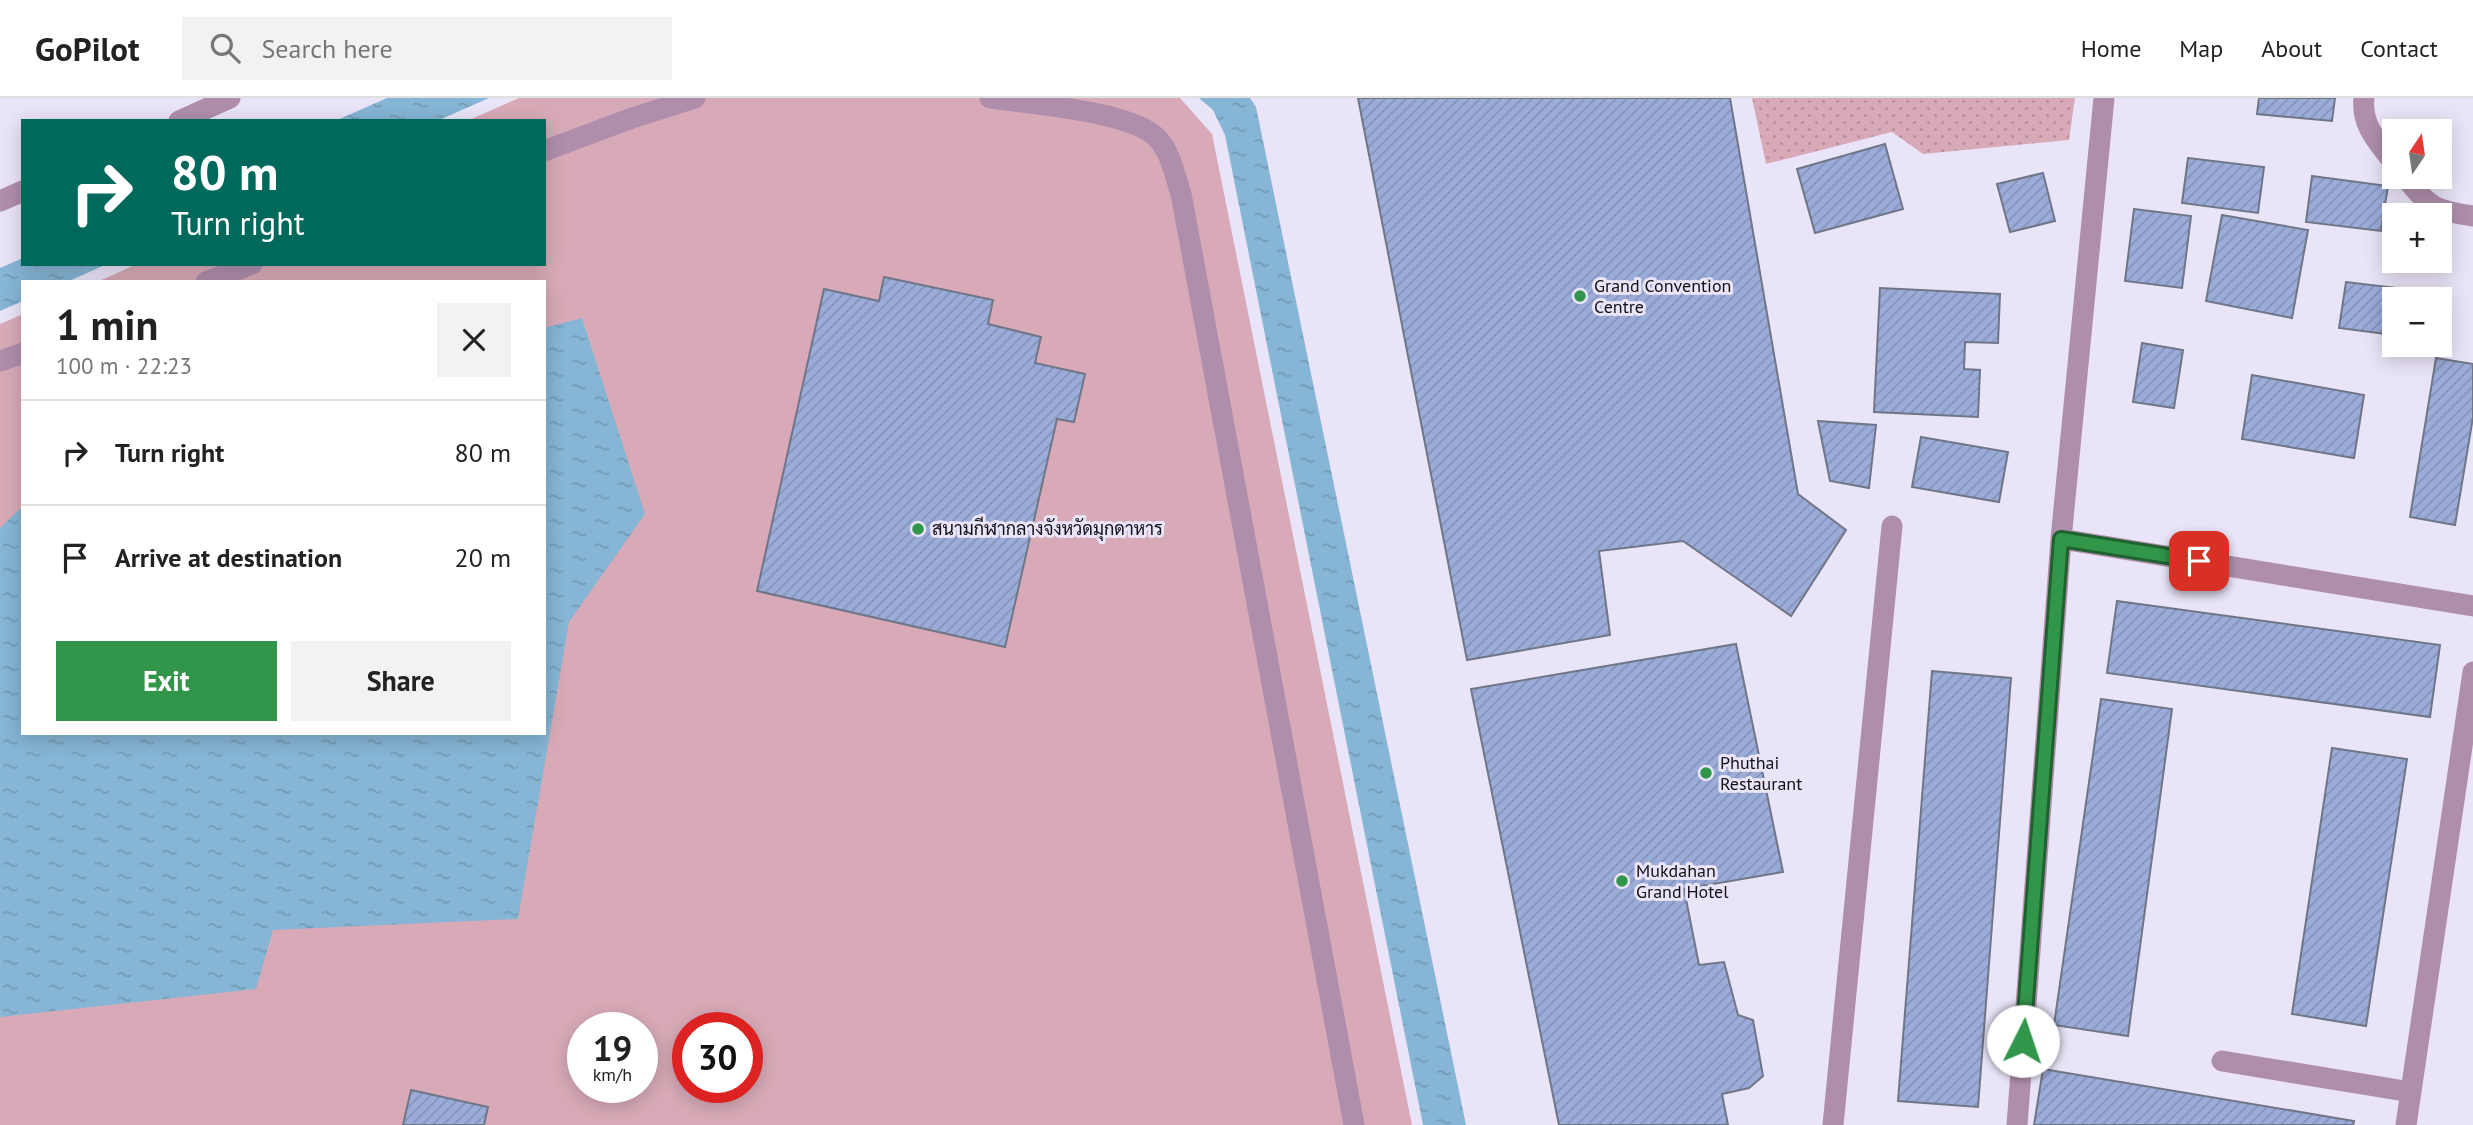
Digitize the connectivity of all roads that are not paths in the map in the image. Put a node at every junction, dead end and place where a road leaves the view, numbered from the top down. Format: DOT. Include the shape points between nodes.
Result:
graph roads {
  1 [pos="230,98"];
  2 [pos="695,98"];
  3 [pos="990,98"];
  4 [pos="2104,98"];
  5 [pos="2364,98"];
  6 [pos="183,119"];
  7 [pos="2382,147"];
  8 [pos="546,150"];
  9 [pos="2415,189"];
  10 [pos="21,192"];
  11 [pos="0,201"];
  12 [pos="2473,216"];
  13 [pos="247,266"];
  14 [pos="211,280"];
  15 [pos="21,354"];
  16 [pos="0,361"];
  17 [pos="1892,526"];
  18 [pos="2061,539"];
  19 [pos="2473,606"];
  20 [pos="2473,672"];
  21 [pos="2222,1060"];
  22 [pos="2411,1092"];
  23 [pos="1354,1125"];
  24 [pos="1833,1125"];
  25 [pos="2017,1125"];
  26 [pos="2406,1125"];
  1 -- 6 [label="street"];
  2 -- 8 [label="street"];
  3 -- 23 [label="street" via="1113,117 1158,138 1170,158 1181,194"];
  4 -- 18 [label="street"];
  5 -- 7 [label="street" via="2368,129"];
  9 -- 12 [label="street" via="2425,202"];
  10 -- 11 [label="street"];
  13 -- 14 [label="street"];
  15 -- 16 [label="street"];
  17 -- 24 [label="street"];
  18 -- 19 [label="street"];
  18 -- 25 [label="street"];
  20 -- 22 [label="street"];
  21 -- 22 [label="street"];
  22 -- 26 [label="street"];
}
